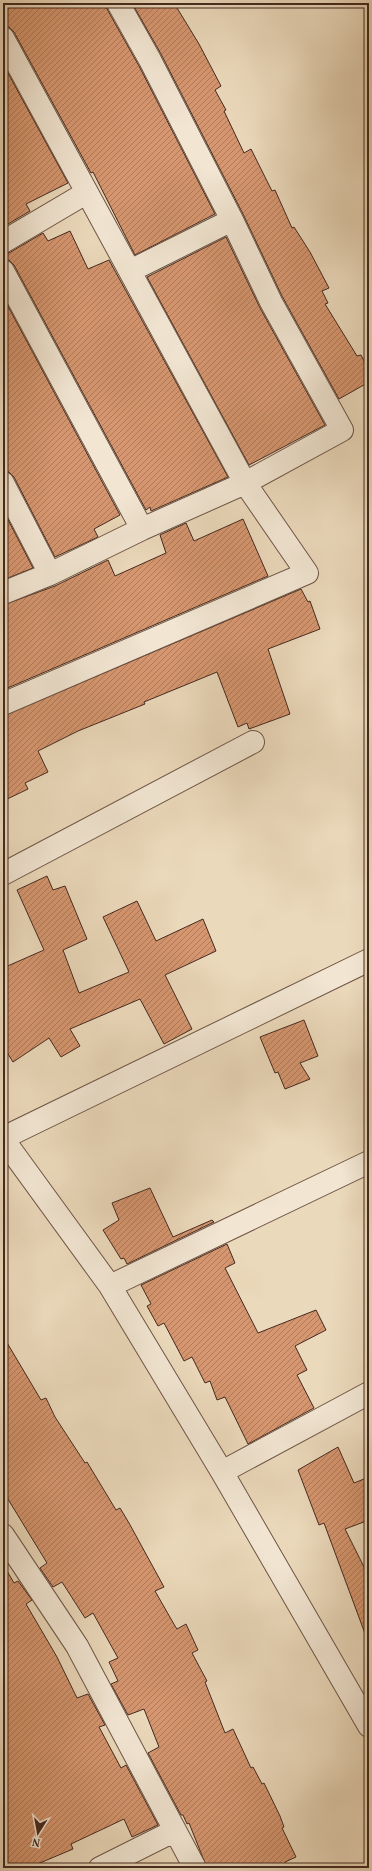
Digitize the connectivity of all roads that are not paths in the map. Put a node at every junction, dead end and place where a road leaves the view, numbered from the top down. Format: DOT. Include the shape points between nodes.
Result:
graph roads {
  1 [pos="118,3"];
  2 [pos="3,38"];
  3 [pos="86,193"];
  4 [pos="232,220"];
  5 [pos="3,242"];
  6 [pos="3,271"];
  7 [pos="130,271"];
  8 [pos="3,483"];
  9 [pos="245,483"];
  10 [pos="142,529"];
  11 [pos="50,574"];
  12 [pos="3,593"];
  13 [pos="3,704"];
  14 [pos="253,742"];
  15 [pos="3,874"];
  16 [pos="369,960"];
  17 [pos="3,1138"];
  18 [pos="369,1162"];
  19 [pos="110,1286"];
  20 [pos="369,1393"];
  21 [pos="222,1472"];
  22 [pos="3,1535"];
  23 [pos="369,1726"];
  24 [pos="174,1831"];
  25 [pos="100,1868"];
  26 [pos="195,1868"];
  1 -- 4 [label="street"];
  2 -- 3 [label="street"];
  3 -- 5 [label="street"];
  3 -- 7 [label="street"];
  4 -- 7 [label="street"];
  4 -- 9 [label="street" via="271,302 342,430"];
  6 -- 10 [label="street"];
  7 -- 9 [label="street"];
  8 -- 11 [label="street"];
  9 -- 10 [label="street"];
  9 -- 13 [label="street" via="308,573"];
  10 -- 11 [label="street"];
  11 -- 12 [label="street"];
  14 -- 15 [label="street"];
  16 -- 17 [label="street"];
  17 -- 19 [label="street"];
  18 -- 19 [label="street"];
  19 -- 21 [label="street"];
  20 -- 21 [label="street"];
  21 -- 23 [label="street"];
  22 -- 24 [label="street" via="77,1646"];
  24 -- 25 [label="street"];
  24 -- 26 [label="street"];
}
